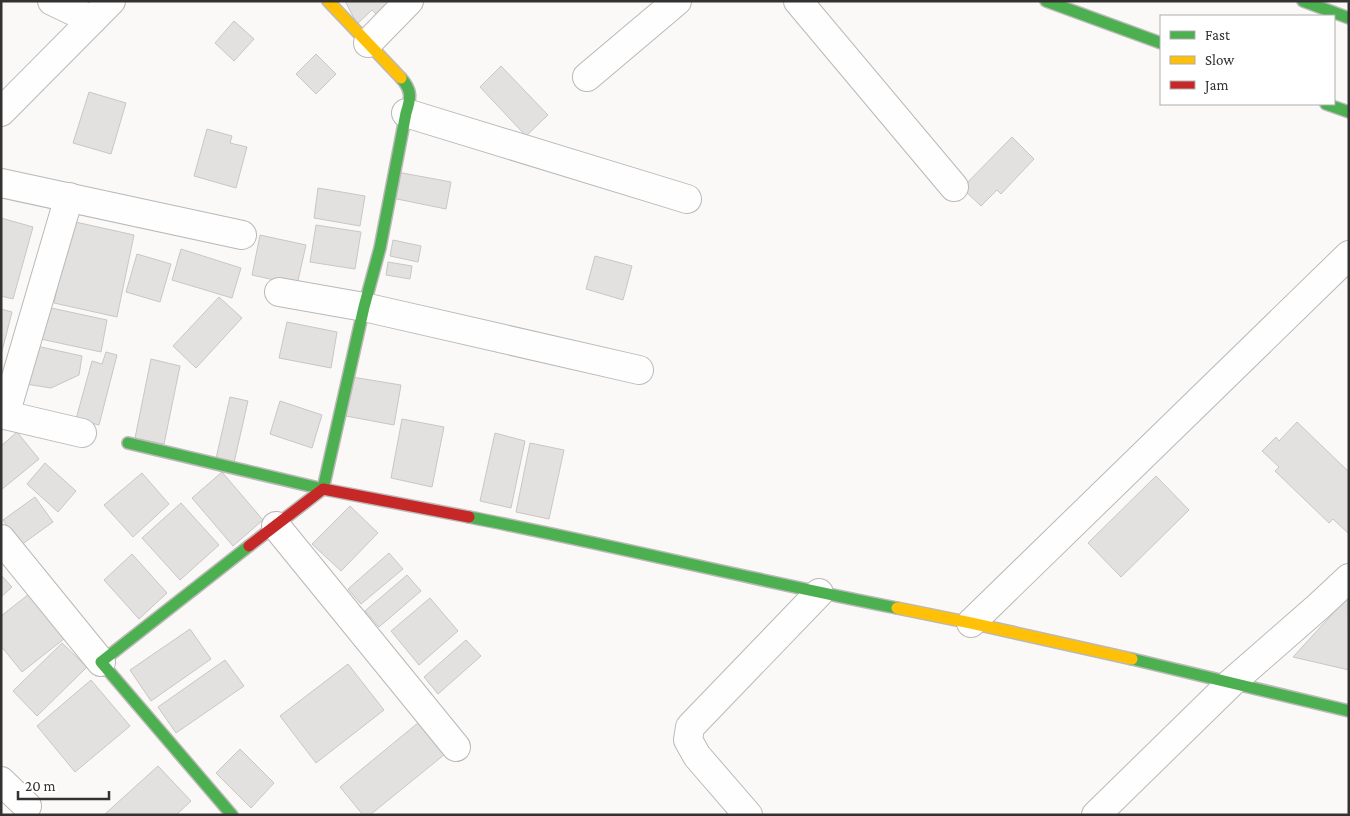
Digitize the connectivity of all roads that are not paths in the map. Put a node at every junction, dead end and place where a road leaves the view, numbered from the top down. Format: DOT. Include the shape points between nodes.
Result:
graph roads {
  1 [pos="52,1"];
  2 [pos="328,1"];
  3 [pos="410,1"];
  4 [pos="677,1"];
  5 [pos="798,1"];
  6 [pos="1046,1"];
  7 [pos="1303,1"];
  8 [pos="102,11"];
  9 [pos="1349,18"];
  10 [pos="368,43"];
  11 [pos="1160,43"];
  12 [pos="587,77"];
  13 [pos="1329,105"];
  14 [pos="1,112"];
  15 [pos="1349,112"];
  16 [pos="406,113"];
  17 [pos="1,184"];
  18 [pos="954,187"];
  19 [pos="69,197"];
  20 [pos="687,199"];
  21 [pos="242,234"];
  22 [pos="1349,256"];
  23 [pos="279,292"];
  24 [pos="364,307"];
  25 [pos="639,370"];
  26 [pos="3,414"];
  27 [pos="82,433"];
  28 [pos="128,443"];
  29 [pos="323,489"];
  30 [pos="276,526"];
  31 [pos="1,539"];
  32 [pos="1349,578"];
  33 [pos="819,593"];
  34 [pos="971,623"];
  35 [pos="102,662"];
  36 [pos="1232,682"];
  37 [pos="1349,711"];
  38 [pos="456,747"];
  39 [pos="1,781"];
  40 [pos="27,806"];
  41 [pos="232,815"];
  42 [pos="748,815"];
  43 [pos="1096,815"];
  1 -- 8 [label="street"];
  2 -- 10 [label="main road"];
  3 -- 10 [label="street"];
  4 -- 12 [label="street"];
  5 -- 18 [label="street"];
  6 -- 11 [label="main road"];
  7 -- 9 [label="main road"];
  8 -- 14 [label="street"];
  10 -- 16 [label="main road" via="410,89 412,96"];
  13 -- 15 [label="main road"];
  16 -- 20 [label="street"];
  16 -- 24 [label="main road" via="380,248"];
  17 -- 19 [label="street"];
  19 -- 21 [label="street"];
  19 -- 26 [label="street"];
  22 -- 34 [label="street"];
  23 -- 24 [label="street"];
  24 -- 25 [label="street"];
  24 -- 29 [label="main road"];
  26 -- 27 [label="street"];
  28 -- 29 [label="main road"];
  29 -- 30 [label="main road"];
  29 -- 33 [label="main road" via="552,533"];
  30 -- 35 [label="main road"];
  30 -- 38 [label="street"];
  31 -- 35 [label="street"];
  32 -- 36 [label="street"];
  33 -- 34 [label="main road"];
  33 -- 42 [label="street" via="690,727 688,740 697,756"];
  34 -- 36 [label="main road"];
  35 -- 41 [label="main road"];
  36 -- 37 [label="main road"];
  36 -- 43 [label="street"];
  39 -- 40 [label="street"];
}
